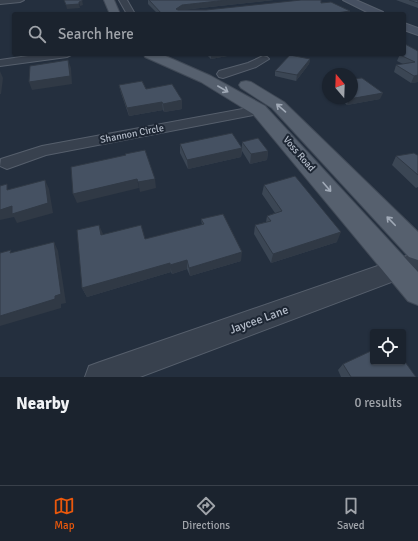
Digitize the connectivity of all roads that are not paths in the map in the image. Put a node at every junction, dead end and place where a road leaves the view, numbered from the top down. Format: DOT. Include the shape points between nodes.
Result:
graph roads {
  1 [pos="20,0"];
  2 [pos="109,0"];
  3 [pos="123,0"];
  4 [pos="348,0"];
  5 [pos="0,2"];
  6 [pos="114,12"];
  7 [pos="130,12"];
  8 [pos="375,12"];
  9 [pos="406,27"];
  10 [pos="418,32"];
  11 [pos="52,56"];
  12 [pos="154,56"];
  13 [pos="181,56"];
  14 [pos="263,59"];
  15 [pos="0,63"];
  16 [pos="224,74"];
  17 [pos="259,110"];
  18 [pos="297,123"];
  19 [pos="276,128"];
  20 [pos="7,163"];
  21 [pos="418,249"];
  22 [pos="408,266"];
  23 [pos="418,292"];
  24 [pos="100,377"];
  1 -- 5 [label="street"];
  2 -- 6 [label="main road"];
  3 -- 7 [label="street"];
  4 -- 8 [label="street"];
  9 -- 10 [label="street"];
  11 -- 15 [label="street"];
  12 -- 17 [label="main road, Voss Road, one-way" via="206,79"];
  13 -- 16 [label="main road, Voss Road"];
  14 -- 16 [label="street"];
  18 -- 16 [label="main road, Voss Road, one-way" via="278,105"];
  17 -- 19 [label="main road, Voss Road"];
  17 -- 20 [label="street, Shannon Circle" via="42,151"];
  18 -- 19 [label="main road"];
  21 -- 18 [label="main road, Voss Road, one-way"];
  19 -- 22 [label="main road, Voss Road, one-way"];
  22 -- 23 [label="main road, Voss Road"];
  22 -- 24 [label="street, Jaycee Lane"];
}
